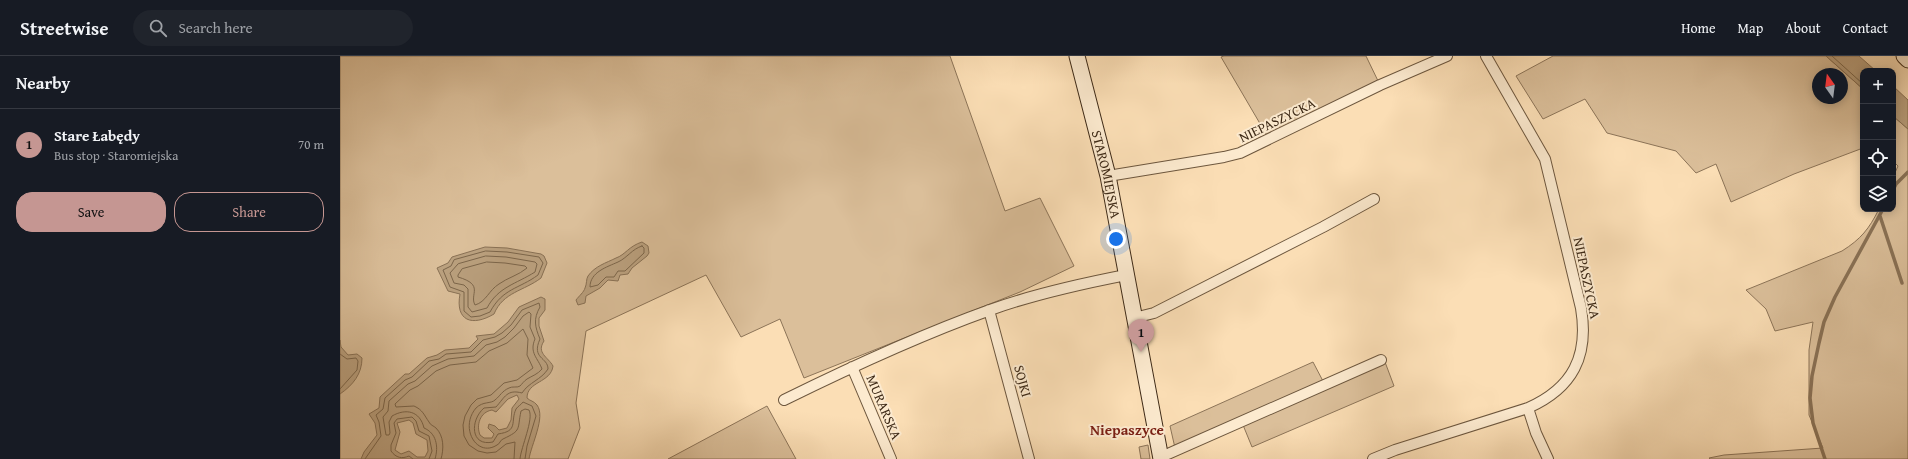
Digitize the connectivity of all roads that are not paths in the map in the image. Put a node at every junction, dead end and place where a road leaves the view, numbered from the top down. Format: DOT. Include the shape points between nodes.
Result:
graph roads {
  1 [pos="1077,56"];
  2 [pos="1447,56"];
  3 [pos="1486,56"];
  4 [pos="1904,56"];
  5 [pos="1908,60"];
  6 [pos="1108,176"];
  7 [pos="1374,199"];
  8 [pos="1126,275"];
  9 [pos="989,310"];
  10 [pos="1134,318"];
  11 [pos="1381,360"];
  12 [pos="852,367"];
  13 [pos="784,400"];
  14 [pos="1528,408"];
  15 [pos="1161,458"];
  16 [pos="891,459"];
  17 [pos="1030,459"];
  18 [pos="1373,459"];
  19 [pos="1548,459"];
  1 -- 6 [label="street, STAROMIEJSKA"];
  2 -- 6 [label="street, NIEPASZYCKA" via="1380,85 1240,153"];
  3 -- 14 [label="street, NIEPASZYCKA" via="1545,158 1584,328 1573,374 1544,401"];
  4 -- 5 [label="street"];
  6 -- 8 [label="street, STAROMIEJSKA"];
  7 -- 10 [label="street" via="1154,313"];
  8 -- 9 [label="street" via="1056,289"];
  8 -- 10 [label="street, STAROMIEJSKA"];
  9 -- 12 [label="street"];
  9 -- 17 [label="street, SOJKI"];
  10 -- 15 [label="street, STAROMIEJSKA"];
  11 -- 15 [label="street"];
  12 -- 13 [label="street"];
  12 -- 16 [label="street, MURARSKA"];
  14 -- 18 [label="street, NIEPASZYCKA"];
  14 -- 19 [label="street"];
}
